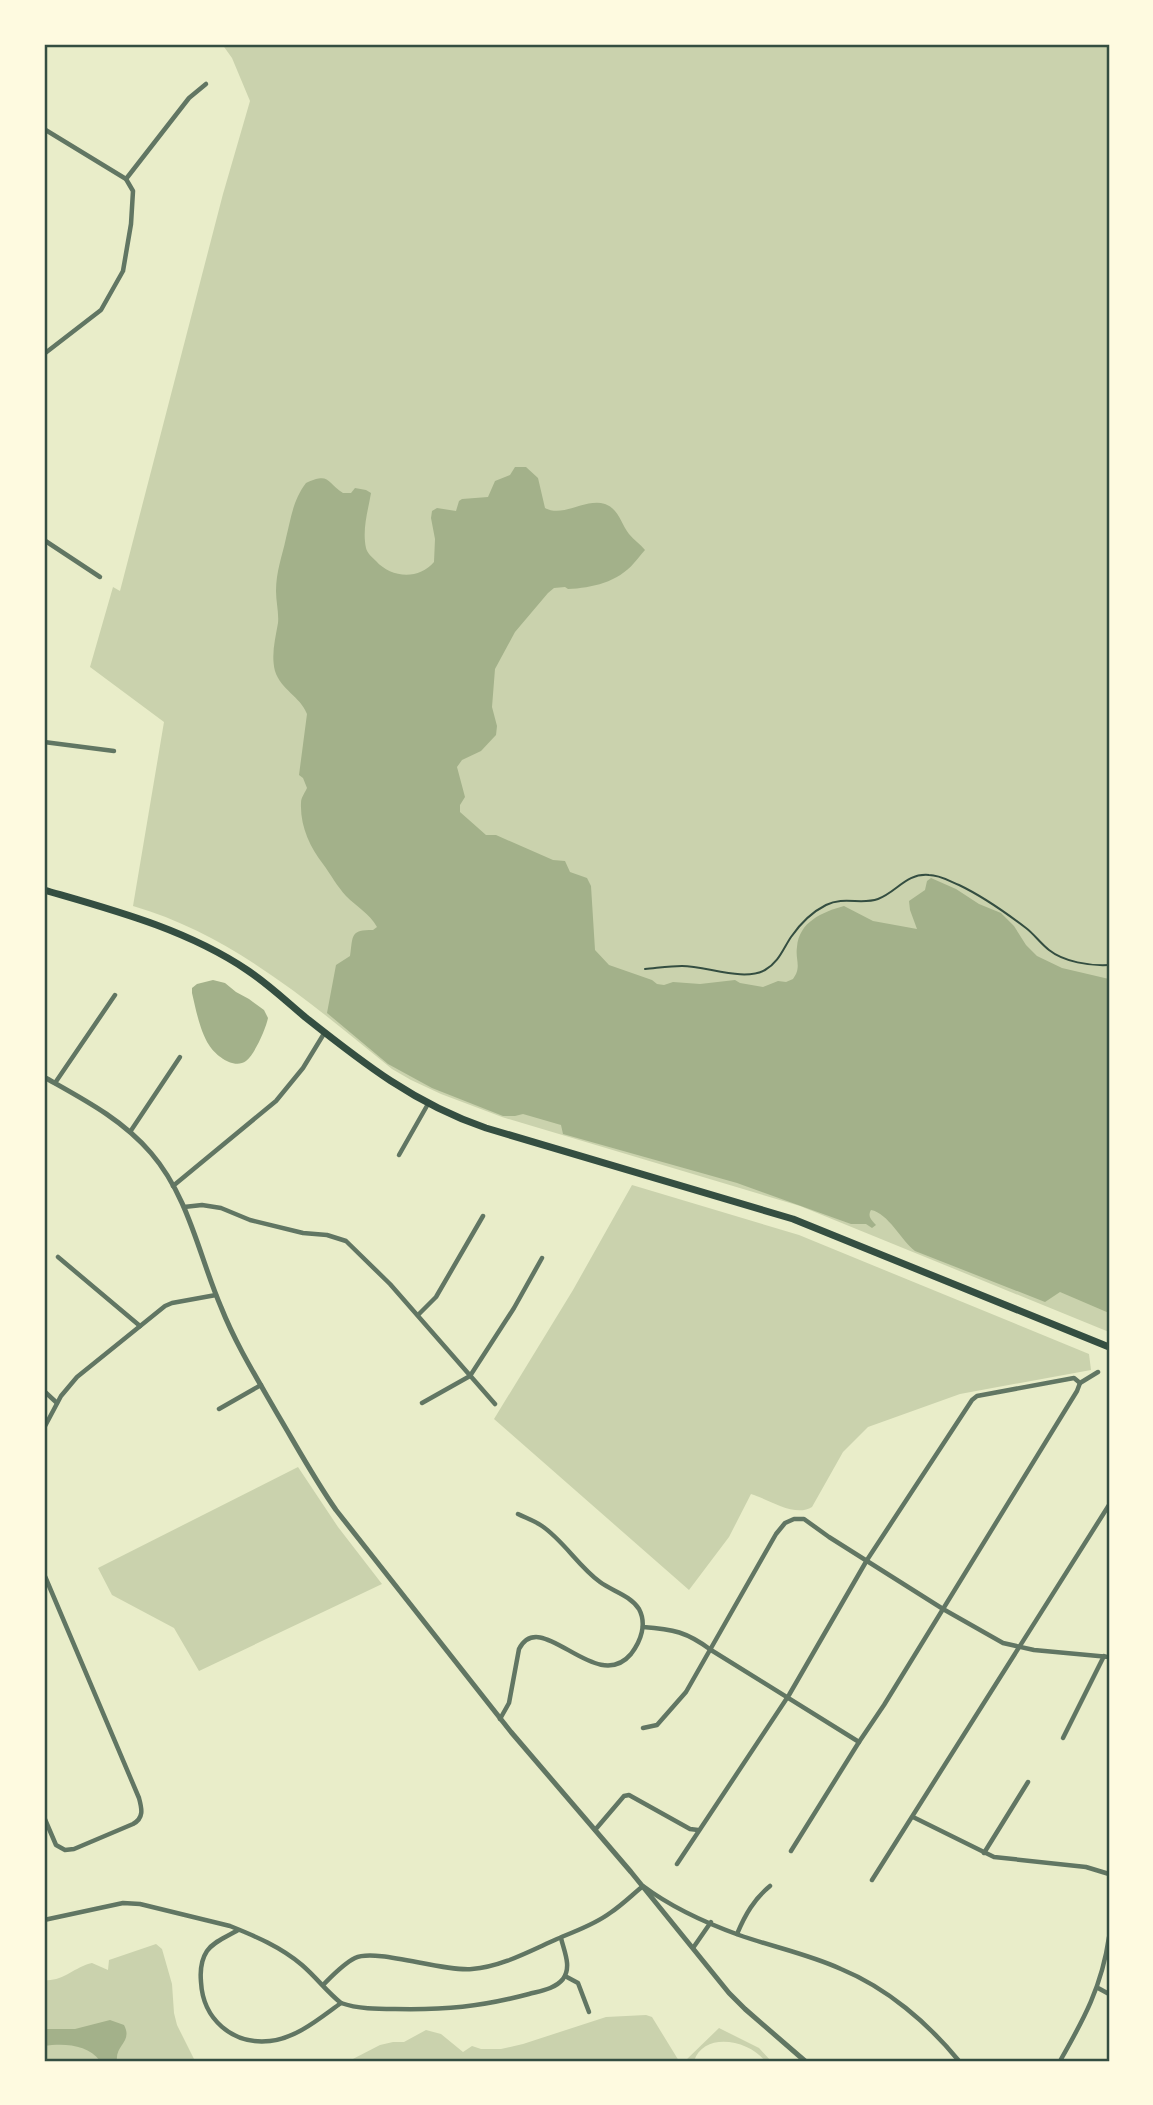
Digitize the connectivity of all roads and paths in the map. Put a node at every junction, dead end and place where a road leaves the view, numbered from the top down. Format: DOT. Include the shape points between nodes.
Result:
graph roads {
  1 [pos="205,85"];
  2 [pos="44,130"];
  3 [pos="125,179"];
  4 [pos="44,354"];
  5 [pos="44,540"];
  6 [pos="100,577"];
  7 [pos="44,742"];
  8 [pos="114,751"];
  9 [pos="44,890"];
  10 [pos="1109,965"];
  11 [pos="645,969"];
  12 [pos="115,995"];
  13 [pos="325,1032"];
  14 [pos="180,1057"];
  15 [pos="44,1077"];
  16 [pos="55,1083"];
  17 [pos="428,1104"];
  18 [pos="130,1132"];
  19 [pos="399,1155"];
  20 [pos="173,1186"];
  21 [pos="184,1207"];
  22 [pos="483,1216"];
  23 [pos="58,1257"];
  24 [pos="542,1258"];
  25 [pos="216,1295"];
  26 [pos="418,1315"];
  27 [pos="140,1326"];
  28 [pos="1109,1347"];
  29 [pos="1098,1371"];
  30 [pos="470,1376"];
  31 [pos="1080,1383"];
  32 [pos="261,1385"];
  33 [pos="44,1391"];
  34 [pos="57,1402"];
  35 [pos="422,1403"];
  36 [pos="495,1404"];
  37 [pos="219,1409"];
  38 [pos="44,1428"];
  39 [pos="1109,1505"];
  40 [pos="518,1514"];
  41 [pos="867,1560"];
  42 [pos="44,1574"];
  43 [pos="943,1609"];
  44 [pos="643,1627"];
  45 [pos="1020,1648"];
  46 [pos="711,1650"];
  47 [pos="1107,1656"];
  48 [pos="788,1696"];
  49 [pos="500,1719"];
  50 [pos="643,1728"];
  51 [pos="1063,1738"];
  52 [pos="859,1742"];
  53 [pos="1028,1782"];
  54 [pos="44,1817"];
  55 [pos="913,1817"];
  56 [pos="596,1830"];
  57 [pos="698,1830"];
  58 [pos="791,1851"];
  59 [pos="984,1853"];
  60 [pos="677,1864"];
  61 [pos="1109,1874"];
  62 [pos="872,1880"];
  63 [pos="643,1886"];
  64 [pos="770,1886"];
  65 [pos="44,1920"];
  66 [pos="710,1922"];
  67 [pos="238,1930"];
  68 [pos="737,1934"];
  69 [pos="1109,1937"];
  70 [pos="561,1938"];
  71 [pos="694,1948"];
  72 [pos="565,1976"];
  73 [pos="323,1985"];
  74 [pos="1098,1988"];
  75 [pos="1109,1994"];
  76 [pos="341,2003"];
  77 [pos="589,2012"];
  78 [pos="805,2061"];
  79 [pos="959,2061"];
  80 [pos="1060,2061"];
  1 -- 3 [label="street" via="189,98"];
  2 -- 3 [label="street"];
  3 -- 4 [label="street" via="133,191 123,271 101,310"];
  5 -- 6 [label="street"];
  7 -- 8 [label="street"];
  9 -- 13 [label="main road" via="191,938 248,971"];
  10 -- 11 [label="path" via="1096,966 1054,953 998,908 929,874 911,876 879,899 824,906 810,915 781,956 765,970 748,975 683,966"];
  12 -- 16 [label="street"];
  13 -- 17 [label="main road" via="390,1082"];
  13 -- 20 [label="street" via="276,1101"];
  14 -- 18 [label="street"];
  15 -- 16 [label="street"];
  16 -- 18 [label="street"];
  17 -- 19 [label="street"];
  17 -- 28 [label="main road" via="486,1128 793,1219"];
  18 -- 20 [label="street"];
  20 -- 21 [label="street"];
  21 -- 25 [label="street"];
  21 -- 26 [label="street" via="221,1208 250,1220 346,1241"];
  22 -- 26 [label="street" via="436,1297"];
  23 -- 27 [label="street"];
  24 -- 30 [label="street"];
  25 -- 27 [label="street" via="169,1304"];
  25 -- 32 [label="street"];
  26 -- 30 [label="street"];
  27 -- 34 [label="street" via="77,1377"];
  29 -- 31 [label="street"];
  30 -- 35 [label="street"];
  30 -- 36 [label="street"];
  31 -- 41 [label="street" via="1074,1378 977,1396"];
  31 -- 43 [label="street"];
  32 -- 37 [label="street"];
  32 -- 49 [label="street" via="336,1510"];
  33 -- 34 [label="street"];
  34 -- 38 [label="street"];
  39 -- 45 [label="street"];
  40 -- 44 [label="street" via="543,1527 601,1583 623,1594 638,1609"];
  41 -- 43 [label="street"];
  41 -- 46 [label="street" via="804,1519 785,1523"];
  41 -- 48 [label="street"];
  42 -- 54 [label="street" via="142,1809 133,1824 65,1850 59,1848"];
  43 -- 45 [label="street"];
  43 -- 52 [label="street"];
  44 -- 46 [label="street" via="681,1631"];
  44 -- 49 [label="street" via="629,1657 614,1665 587,1661 545,1637 523,1642 509,1703"];
  45 -- 47 [label="street"];
  45 -- 55 [label="street"];
  46 -- 48 [label="street"];
  46 -- 50 [label="street" via="672,1710 657,1725"];
  47 -- 51 [label="street"];
  48 -- 52 [label="street"];
  48 -- 57 [label="street"];
  49 -- 56 [label="street"];
  52 -- 58 [label="street"];
  53 -- 59 [label="street"];
  55 -- 59 [label="street"];
  55 -- 62 [label="street"];
  56 -- 57 [label="street" via="629,1795"];
  56 -- 63 [label="street"];
  57 -- 60 [label="street"];
  59 -- 61 [label="street"];
  63 -- 66 [label="street"];
  63 -- 70 [label="street" via="609,1914"];
  63 -- 71 [label="street"];
  64 -- 68 [label="street"];
  65 -- 67 [label="street" via="130,1903"];
  66 -- 68 [label="street"];
  66 -- 71 [label="street"];
  67 -- 73 [label="street" via="287,1953"];
  67 -- 76 [label="street" via="211,1947 201,1970 205,2005 228,2033 248,2041 284,2038"];
  68 -- 79 [label="street" via="828,1963 872,1985 912,2014"];
  69 -- 74 [label="street"];
  70 -- 72 [label="street" via="567,1961"];
  70 -- 73 [label="street" via="470,1970 362,1956"];
  71 -- 78 [label="street" via="745,2009"];
  72 -- 76 [label="street" via="539,1991 449,2010"];
  72 -- 77 [label="street" via="578,1983"];
  73 -- 76 [label="street"];
  74 -- 75 [label="street"];
  74 -- 80 [label="street"];
}
